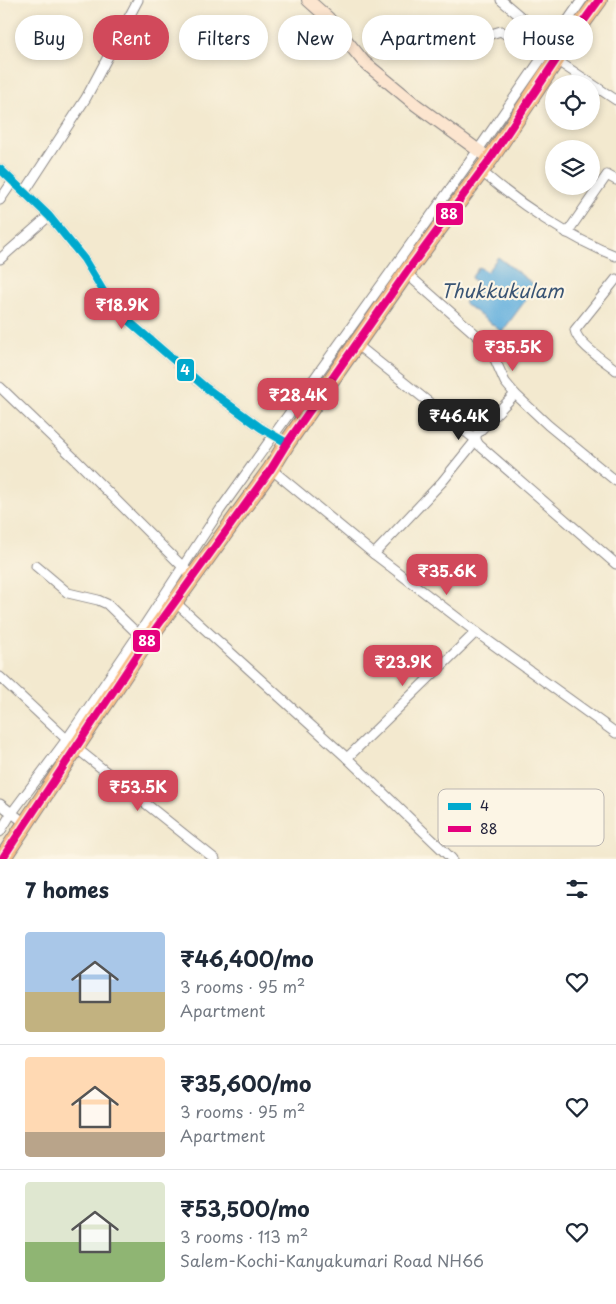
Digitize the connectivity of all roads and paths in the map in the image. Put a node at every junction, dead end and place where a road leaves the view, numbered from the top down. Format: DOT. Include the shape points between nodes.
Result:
graph roads {
  1 [pos="308,0"];
  2 [pos="501,0"];
  3 [pos="582,0"];
  4 [pos="599,0"];
  5 [pos="136,1"];
  6 [pos="517,15"];
  7 [pos="575,15"];
  8 [pos="587,15"];
  9 [pos="551,60"];
  10 [pos="568,60"];
  11 [pos="616,100"];
  12 [pos="483,160"];
  13 [pos="0,169"];
  14 [pos="616,180"];
  15 [pos="13,181"];
  16 [pos="24,193"];
  17 [pos="0,200"];
  18 [pos="49,216"];
  19 [pos="567,233"];
  20 [pos="616,256"];
  21 [pos="0,258"];
  22 [pos="406,273"];
  23 [pos="616,278"];
  24 [pos="356,344"];
  25 [pos="616,370"];
  26 [pos="0,387"];
  27 [pos="515,394"];
  28 [pos="280,438"];
  29 [pos="476,440"];
  30 [pos="271,468"];
  31 [pos="616,481"];
  32 [pos="374,554"];
  33 [pos="616,564"];
  34 [pos="36,566"];
  35 [pos="187,572"];
  36 [pos="176,603"];
  37 [pos="476,632"];
  38 [pos="142,639"];
  39 [pos="0,676"];
  40 [pos="616,733"];
  41 [pos="71,743"];
  42 [pos="347,758"];
  43 [pos="0,804"];
  44 [pos="18,818"];
  45 [pos="0,832"];
  46 [pos="448,858"];
  47 [pos="2,859"];
  48 [pos="215,859"];
  1 -- 12 [label="street" via="328,18 364,62"];
  2 -- 6 [label="street"];
  3 -- 7 [label="street"];
  4 -- 8 [label="highway"];
  5 -- 16 [label="street" via="86,98"];
  9 -- 12 [label="highway"];
  10 -- 11 [label="street"];
  12 -- 19 [label="street" via="499,186"];
  12 -- 22 [label="highway"];
  12 -- 28 [label="street"];
  13 -- 15 [label="street"];
  14 -- 19 [label="street" via="608,175"];
  15 -- 16 [label="street"];
  15 -- 17 [label="street"];
  16 -- 18 [label="street"];
  18 -- 21 [label="street"];
  18 -- 28 [label="street" via="124,317 205,387 260,428"];
  19 -- 20 [label="street"];
  22 -- 24 [label="highway"];
  22 -- 27 [label="street" via="489,346 505,382"];
  23 -- 25 [label="street" via="575,330 582,342"];
  24 -- 28 [label="highway"];
  24 -- 29 [label="street"];
  26 -- 35 [label="street"];
  27 -- 29 [label="street" via="476,435"];
  27 -- 31 [label="street"];
  28 -- 30 [label="highway"];
  28 -- 35 [label="street" via="220,510"];
  29 -- 32 [label="street" via="442,482"];
  29 -- 33 [label="street"];
  30 -- 32 [label="street"];
  30 -- 35 [label="highway"];
  32 -- 37 [label="street"];
  34 -- 38 [label="street" via="68,593 107,604"];
  35 -- 36 [label="highway"];
  35 -- 38 [label="street"];
  36 -- 38 [label="highway"];
  36 -- 42 [label="street"];
  37 -- 40 [label="street"];
  37 -- 42 [label="street"];
  38 -- 41 [label="highway"];
  39 -- 41 [label="street"];
  41 -- 44 [label="highway" via="51,785"];
  41 -- 48 [label="street"];
  42 -- 46 [label="street"];
  43 -- 44 [label="street"];
  44 -- 45 [label="street"];
  44 -- 47 [label="highway"];
}
